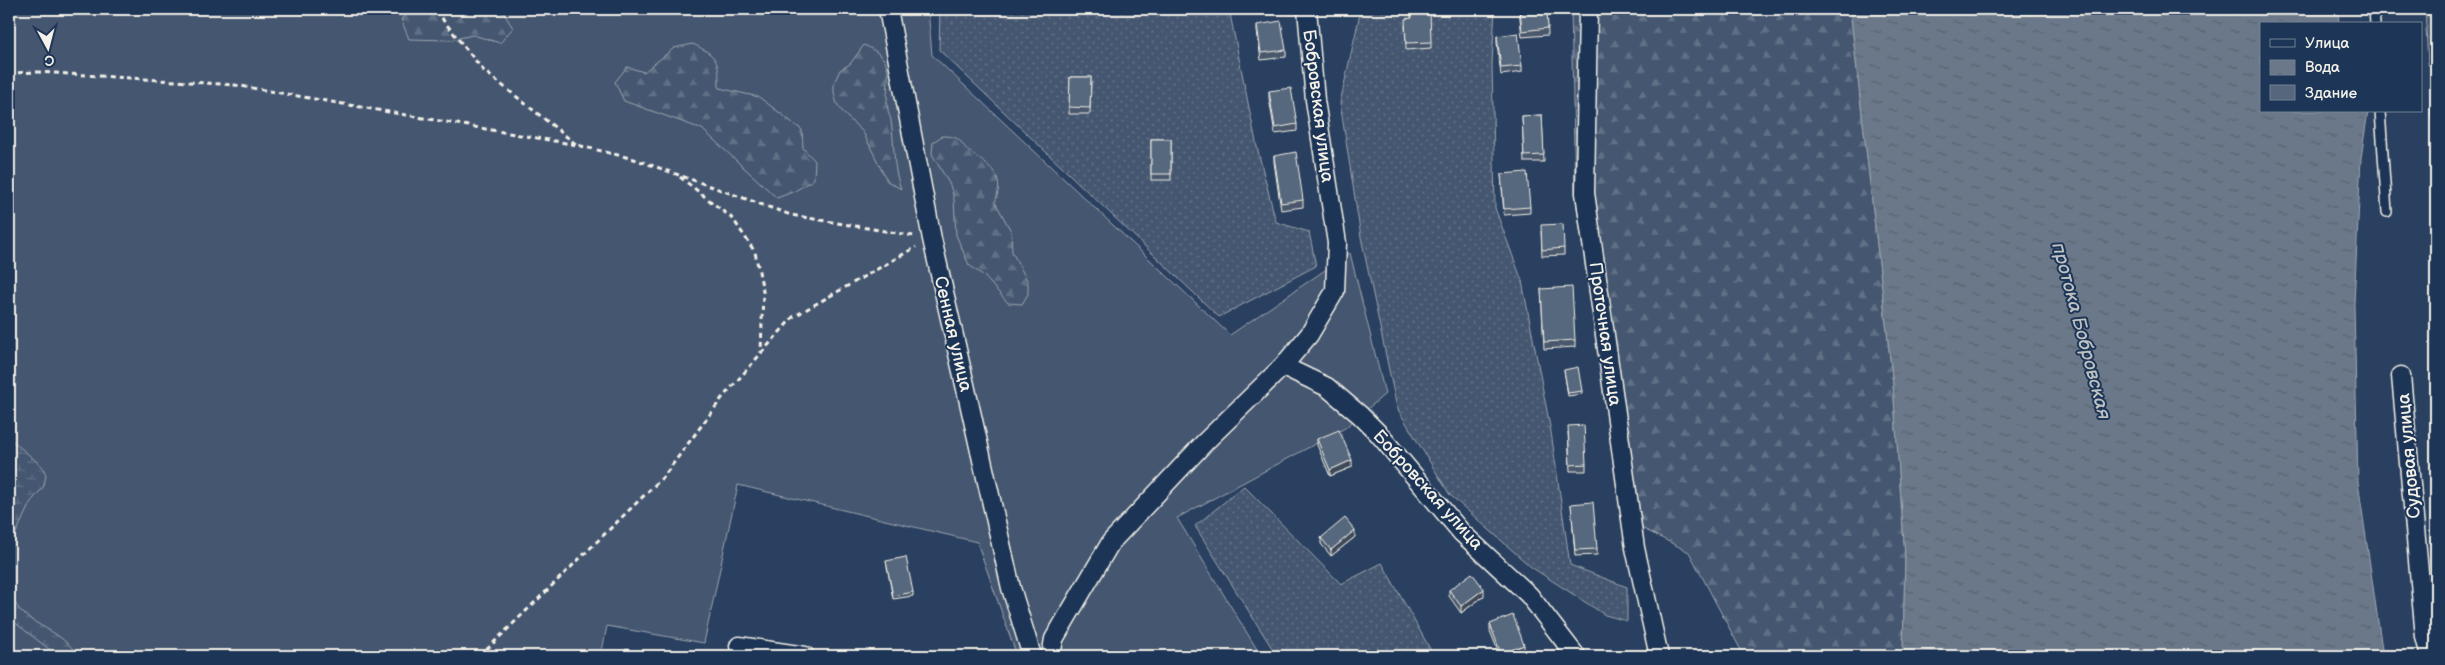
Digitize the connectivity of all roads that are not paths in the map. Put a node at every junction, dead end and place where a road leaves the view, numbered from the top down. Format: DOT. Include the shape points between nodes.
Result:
graph roads {
  1 [pos="888,9"];
  2 [pos="1307,9"];
  3 [pos="1588,9"];
  4 [pos="2374,9"];
  5 [pos="2375,22"];
  6 [pos="2380,112"];
  7 [pos="2387,212"];
  8 [pos="1283,366"];
  9 [pos="2401,376"];
  10 [pos="740,646"];
  11 [pos="805,656"];
  12 [pos="1032,656"];
  13 [pos="1051,656"];
  14 [pos="1576,656"];
  15 [pos="1660,656"];
  16 [pos="2430,656"];
  1 -- 12 [label="street, Сенная улица" via="932,239 1011,588"];
  2 -- 8 [label="street, Бобровская улица" via="1315,100 1337,243 1335,291 1309,335"];
  3 -- 15 [label="street, Проточная улица" via="1584,193 1635,548"];
  4 -- 5 [label="lane"];
  6 -- 7 [label="lane"];
  8 -- 13 [label="street, Бобровская улица" via="1205,442 1111,542 1054,640"];
  8 -- 14 [label="street, Бобровская улица" via="1327,387 1360,416 1462,533 1529,595"];
  9 -- 16 [label="street, Судовая улица" via="2425,638"];
  10 -- 11 [label="street"];
}
